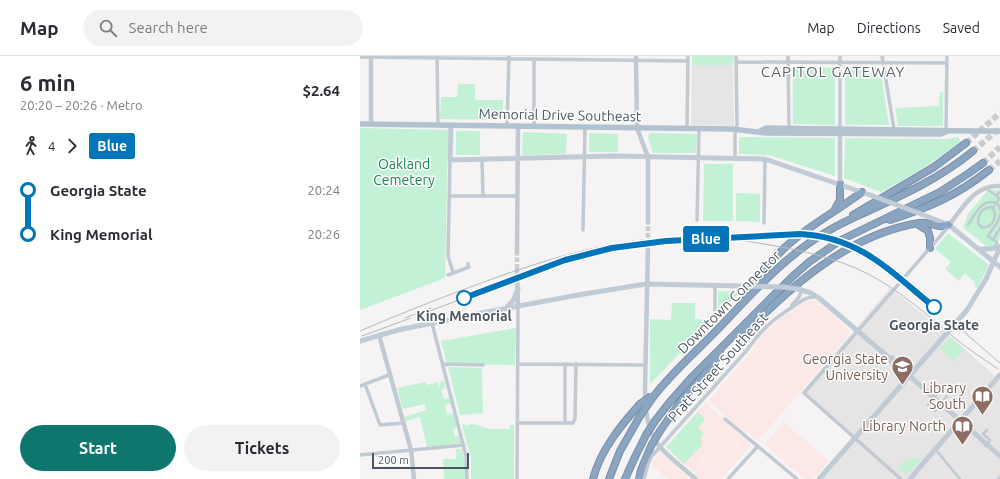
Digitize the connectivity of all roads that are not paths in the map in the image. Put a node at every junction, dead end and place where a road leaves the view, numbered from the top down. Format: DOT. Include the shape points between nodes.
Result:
graph roads {
  1 [pos="688,56"];
  2 [pos="736,56"];
  3 [pos="788,56"];
  4 [pos="840,56"];
  5 [pos="882,56"];
  6 [pos="947,56"];
  7 [pos="360,57"];
  8 [pos="371,57"];
  9 [pos="437,57"];
  10 [pos="459,57"];
  11 [pos="509,57"];
  12 [pos="636,58"];
  13 [pos="534,59"];
  14 [pos="688,61"];
  15 [pos="736,62"];
  16 [pos="788,62"];
  17 [pos="840,63"];
  18 [pos="883,63"];
  19 [pos="947,63"];
  20 [pos="360,124"];
  21 [pos="371,124"];
  22 [pos="438,125"];
  23 [pos="451,126"];
  24 [pos="507,126"];
  25 [pos="518,126"];
  26 [pos="534,127"];
  27 [pos="585,127"];
  28 [pos="637,128"];
  29 [pos="789,128"];
  30 [pos="688,129"];
  31 [pos="699,129"];
  32 [pos="894,129"];
  33 [pos="736,130"];
  34 [pos="1000,131"];
  35 [pos="760,132"];
  36 [pos="840,132"];
  37 [pos="946,132"];
  38 [pos="966,143"];
  39 [pos="973,151"];
  40 [pos="584,157"];
  41 [pos="648,157"];
  42 [pos="698,158"];
  43 [pos="735,158"];
  44 [pos="518,159"];
  45 [pos="765,159"];
  46 [pos="450,160"];
  47 [pos="482,160"];
  48 [pos="983,162"];
  49 [pos="989,170"];
  50 [pos="840,184"];
  51 [pos="1000,186"];
  52 [pos="988,190"];
  53 [pos="862,192"];
  54 [pos="1000,192"];
  55 [pos="450,196"];
  56 [pos="483,196"];
  57 [pos="517,196"];
  58 [pos="999,198"];
  59 [pos="996,203"];
  60 [pos="993,208"];
  61 [pos="1000,209"];
  62 [pos="833,212"];
  63 [pos="1000,214"];
  64 [pos="922,215"];
  65 [pos="697,220"];
  66 [pos="648,222"];
  67 [pos="764,223"];
  68 [pos="916,224"];
  69 [pos="968,224"];
  70 [pos="998,224"];
  71 [pos="949,225"];
  72 [pos="1000,228"];
  73 [pos="583,230"];
  74 [pos="828,230"];
  75 [pos="852,234"];
  76 [pos="993,240"];
  77 [pos="648,244"];
  78 [pos="999,246"];
  79 [pos="930,248"];
  80 [pos="979,249"];
  81 [pos="517,252"];
  82 [pos="994,262"];
  83 [pos="468,264"];
  84 [pos="1000,267"];
  85 [pos="517,270"];
  86 [pos="453,272"];
  87 [pos="448,275"];
  88 [pos="646,284"];
  89 [pos="716,286"];
  90 [pos="518,289"];
  91 [pos="800,290"];
  92 [pos="817,297"];
  93 [pos="518,306"];
  94 [pos="505,309"];
  95 [pos="789,309"];
  96 [pos="734,312"];
  97 [pos="715,315"];
  98 [pos="432,323"];
  99 [pos="857,330"];
  100 [pos="379,334"];
  101 [pos="360,341"];
  102 [pos="729,341"];
  103 [pos="721,348"];
  104 [pos="443,364"];
  105 [pos="518,364"];
  106 [pos="565,364"];
  107 [pos="576,364"];
  108 [pos="483,365"];
  109 [pos="645,365"];
  110 [pos="389,375"];
  111 [pos="1000,375"];
  112 [pos="909,376"];
  113 [pos="365,384"];
  114 [pos="360,386"];
  115 [pos="940,390"];
  116 [pos="947,396"];
  117 [pos="651,398"];
  118 [pos="928,405"];
  119 [pos="935,411"];
  120 [pos="725,419"];
  121 [pos="403,423"];
  122 [pos="517,423"];
  123 [pos="565,423"];
  124 [pos="987,430"];
  125 [pos="854,438"];
  126 [pos="464,445"];
  127 [pos="758,446"];
  128 [pos="985,446"];
  129 [pos="660,448"];
  130 [pos="411,450"];
  131 [pos="936,450"];
  132 [pos="360,455"];
  133 [pos="1000,456"];
  134 [pos="414,479"];
  135 [pos="467,479"];
  136 [pos="517,479"];
  137 [pos="593,479"];
  138 [pos="609,479"];
  139 [pos="625,479"];
  140 [pos="639,479"];
  141 [pos="644,479"];
  142 [pos="696,479"];
  143 [pos="728,479"];
  144 [pos="797,479"];
  145 [pos="820,479"];
  146 [pos="900,479"];
  147 [pos="910,479"];
  148 [pos="960,479"];
  1 -- 14 [label="street"];
  2 -- 15 [label="street"];
  3 -- 16 [label="street"];
  4 -- 17 [label="street"];
  5 -- 18 [label="street"];
  6 -- 19 [label="street"];
  7 -- 8 [label="street"];
  8 -- 9 [label="street"];
  8 -- 21 [label="street"];
  9 -- 10 [label="street"];
  9 -- 22 [label="street"];
  10 -- 11 [label="street"];
  11 -- 13 [label="street"];
  11 -- 24 [label="street"];
  12 -- 13 [label="street"];
  12 -- 14 [label="street"];
  12 -- 28 [label="street"];
  13 -- 26 [label="street"];
  14 -- 30 [label="street"];
  15 -- 16 [label="street"];
  15 -- 33 [label="street"];
  16 -- 17 [label="street"];
  16 -- 29 [label="street"];
  17 -- 18 [label="street"];
  17 -- 36 [label="street"];
  18 -- 19 [label="street"];
  18 -- 32 [label="street"];
  19 -- 37 [label="street"];
  20 -- 21 [label="main road, Memorial Drive Southeast"];
  21 -- 22 [label="main road, Memorial Drive Southeast"];
  22 -- 23 [label="main road, Memorial Drive Southeast"];
  23 -- 24 [label="main road, Memorial Drive Southeast"];
  23 -- 46 [label="main road"];
  24 -- 25 [label="main road, Memorial Drive Southeast"];
  25 -- 26 [label="main road, Memorial Drive Southeast"];
  25 -- 44 [label="street"];
  26 -- 27 [label="main road, Memorial Drive Southeast"];
  27 -- 28 [label="main road, Memorial Drive Southeast"];
  27 -- 40 [label="street"];
  28 -- 30 [label="main road, Memorial Drive Southeast"];
  28 -- 41 [label="street"];
  29 -- 35 [label="main road, Memorial Drive Southeast" via="766,128"];
  29 -- 36 [label="main road, Memorial Drive Southeast"];
  30 -- 31 [label="main road, Memorial Drive Southeast"];
  31 -- 33 [label="main road, Memorial Drive Southeast"];
  31 -- 42 [label="street"];
  32 -- 36 [label="main road, Memorial Drive Southeast"];
  32 -- 37 [label="main road, Memorial Drive Southeast"];
  33 -- 35 [label="main road, Memorial Drive Southeast"];
  33 -- 43 [label="street"];
  34 -- 37 [label="main road, Memorial Drive Southeast, bridge"];
  35 -- 36 [label="main road, Memorial Drive Southeast"];
  36 -- 37 [label="main road, Memorial Drive Southeast"];
  36 -- 50 [label="street"];
  38 -- 74 [label="highway" via="934,167"];
  39 -- 74 [label="highway, Downtown Connector" via="932,180"];
  40 -- 41 [label="main road"];
  40 -- 44 [label="main road"];
  40 -- 73 [label="street"];
  41 -- 42 [label="main road"];
  41 -- 66 [label="street"];
  42 -- 43 [label="main road"];
  42 -- 65 [label="street"];
  43 -- 45 [label="main road"];
  44 -- 47 [label="main road"];
  44 -- 57 [label="street"];
  45 -- 50 [label="main road"];
  45 -- 67 [label="street"];
  46 -- 47 [label="main road"];
  46 -- 55 [label="street"];
  47 -- 56 [label="street"];
  48 -- 75 [label="highway, Downtown Connector" via="940,192"];
  49 -- 75 [label="highway" via="934,204"];
  50 -- 53 [label="main road"];
  50 -- 62 [label="highway" via="840,200"];
  51 -- 71 [label="street" via="980,190"];
  52 -- 58 [label="street"];
  53 -- 62 [label="highway"];
  53 -- 64 [label="main road, bridge"];
  54 -- 58 [label="street"];
  55 -- 56 [label="street"];
  55 -- 86 [label="street" via="448,256"];
  56 -- 57 [label="street"];
  57 -- 81 [label="street"];
  58 -- 59 [label="street"];
  59 -- 60 [label="street"];
  59 -- 61 [label="street"];
  59 -- 69 [label="street" via="990,202 980,206"];
  60 -- 60 [label="street" via="996,214 994,220 990,226 981,227 978,216 986,208"];
  62 -- 96 [label="highway" via="788,245"];
  63 -- 70 [label="street"];
  64 -- 68 [label="highway"];
  64 -- 71 [label="main road"];
  68 -- 71 [label="highway"];
  68 -- 79 [label="highway" via="928,231"];
  68 -- 102 [label="highway" via="869,239 830,260"];
  70 -- 76 [label="street" via="988,236"];
  71 -- 79 [label="street"];
  71 -- 80 [label="main road"];
  72 -- 76 [label="street"];
  74 -- 96 [label="highway, Downtown Connector" via="785,263"];
  75 -- 102 [label="highway, Downtown Connector" via="800,269"];
  76 -- 78 [label="street"];
  77 -- 88 [label="street"];
  78 -- 80 [label="main road"];
  78 -- 82 [label="main road"];
  79 -- 99 [label="street"];
  80 -- 82 [label="main road"];
  82 -- 84 [label="main road"];
  82 -- 112 [label="main road" via="967,310"];
  83 -- 86 [label="street" via="469,267"];
  85 -- 90 [label="street"];
  86 -- 87 [label="street"];
  88 -- 89 [label="main road"];
  88 -- 93 [label="main road"];
  88 -- 109 [label="street"];
  89 -- 91 [label="main road, bridge" via="784,287"];
  89 -- 97 [label="street"];
  90 -- 93 [label="street"];
  90 -- 94 [label="main road" via="513,301"];
  91 -- 92 [label="main road"];
  91 -- 95 [label="street" via="799,297"];
  92 -- 95 [label="street, Pratt Street Southeast" via="808,297"];
  92 -- 99 [label="main road"];
  93 -- 94 [label="main road"];
  93 -- 105 [label="street"];
  94 -- 98 [label="main road"];
  95 -- 129 [label="street, Pratt Street Southeast" via="760,332"];
  96 -- 117 [label="highway, Downtown Connector"];
  98 -- 100 [label="main road"];
  98 -- 104 [label="street"];
  99 -- 112 [label="main road" via="906,370"];
  99 -- 125 [label="street" via="804,393"];
  100 -- 101 [label="main road"];
  100 -- 110 [label="street"];
  102 -- 103 [label="highway, Downtown Connector"];
  103 -- 139 [label="highway, Downtown Connector, bridge" via="678,392 655,421"];
  103 -- 140 [label="highway, bridge" via="714,364 660,431 651,446"];
  104 -- 108 [label="street"];
  104 -- 126 [label="street"];
  105 -- 106 [label="street"];
  105 -- 122 [label="street"];
  106 -- 107 [label="street"];
  106 -- 123 [label="street"];
  107 -- 109 [label="street"];
  107 -- 123 [label="street" via="576,419 572,424"];
  109 -- 129 [label="street" via="646,414 653,437"];
  110 -- 113 [label="street"];
  110 -- 121 [label="street"];
  111 -- 147 [label="main road, bridge"];
  112 -- 125 [label="main road"];
  112 -- 133 [label="main road"];
  113 -- 114 [label="street"];
  113 -- 121 [label="street" via="380,425"];
  115 -- 118 [label="street, bridge"];
  116 -- 119 [label="street, bridge"];
  117 -- 137 [label="highway, bridge" via="640,404 611,440"];
  117 -- 138 [label="highway, Downtown Connector, bridge" via="622,447"];
  120 -- 127 [label="street"];
  121 -- 130 [label="street"];
  122 -- 123 [label="street"];
  122 -- 136 [label="street"];
  124 -- 128 [label="street, bridge" via="983,434 990,440"];
  125 -- 145 [label="main road"];
  125 -- 146 [label="street"];
  126 -- 130 [label="street"];
  126 -- 135 [label="street"];
  127 -- 143 [label="street"];
  127 -- 144 [label="street"];
  129 -- 141 [label="street, Pratt Street Southeast" via="650,459"];
  129 -- 142 [label="street"];
  130 -- 132 [label="street"];
  130 -- 134 [label="street"];
  131 -- 148 [label="street"];
}
